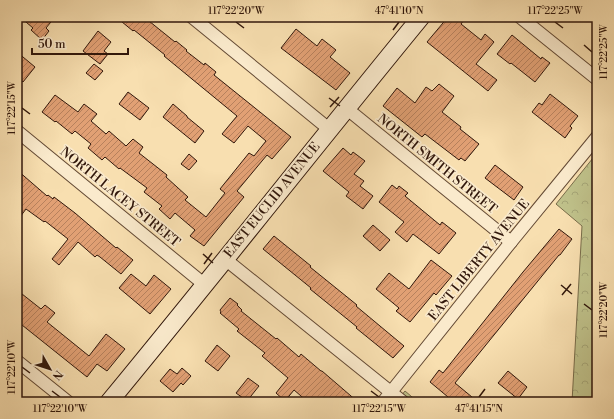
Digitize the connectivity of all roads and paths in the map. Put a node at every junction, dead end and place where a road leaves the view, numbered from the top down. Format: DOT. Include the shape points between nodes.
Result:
graph roads {
  1 [pos="192,17"];
  2 [pos="421,17"];
  3 [pos="520,17"];
  4 [pos="597,79"];
  5 [pos="346,108"];
  6 [pos="330,129"];
  7 [pos="17,131"];
  8 [pos="597,137"];
  9 [pos="511,242"];
  10 [pos="225,259"];
  11 [pos="205,285"];
  12 [pos="17,361"];
  13 [pos="391,392"];
  14 [pos="68,402"];
  15 [pos="109,402"];
  16 [pos="383,402"];
  17 [pos="403,402"];
  1 -- 6 [label="street"];
  2 -- 5 [label="main road, EAST EUCLID AVENUE"];
  3 -- 4 [label="street"];
  5 -- 6 [label="main road, EAST EUCLID AVENUE"];
  5 -- 9 [label="street, NORTH SMITH STREET"];
  6 -- 10 [label="main road, EAST EUCLID AVENUE"];
  7 -- 11 [label="street, NORTH LACEY STREET"];
  8 -- 9 [label="street, EAST LIBERTY AVENUE"];
  9 -- 13 [label="street, EAST LIBERTY AVENUE"];
  10 -- 11 [label="main road, EAST EUCLID AVENUE"];
  10 -- 13 [label="street"];
  11 -- 15 [label="main road, EAST EUCLID AVENUE"];
  12 -- 14 [label="street"];
  13 -- 16 [label="street, EAST LIBERTY AVENUE"];
  13 -- 17 [label="street"];
}
